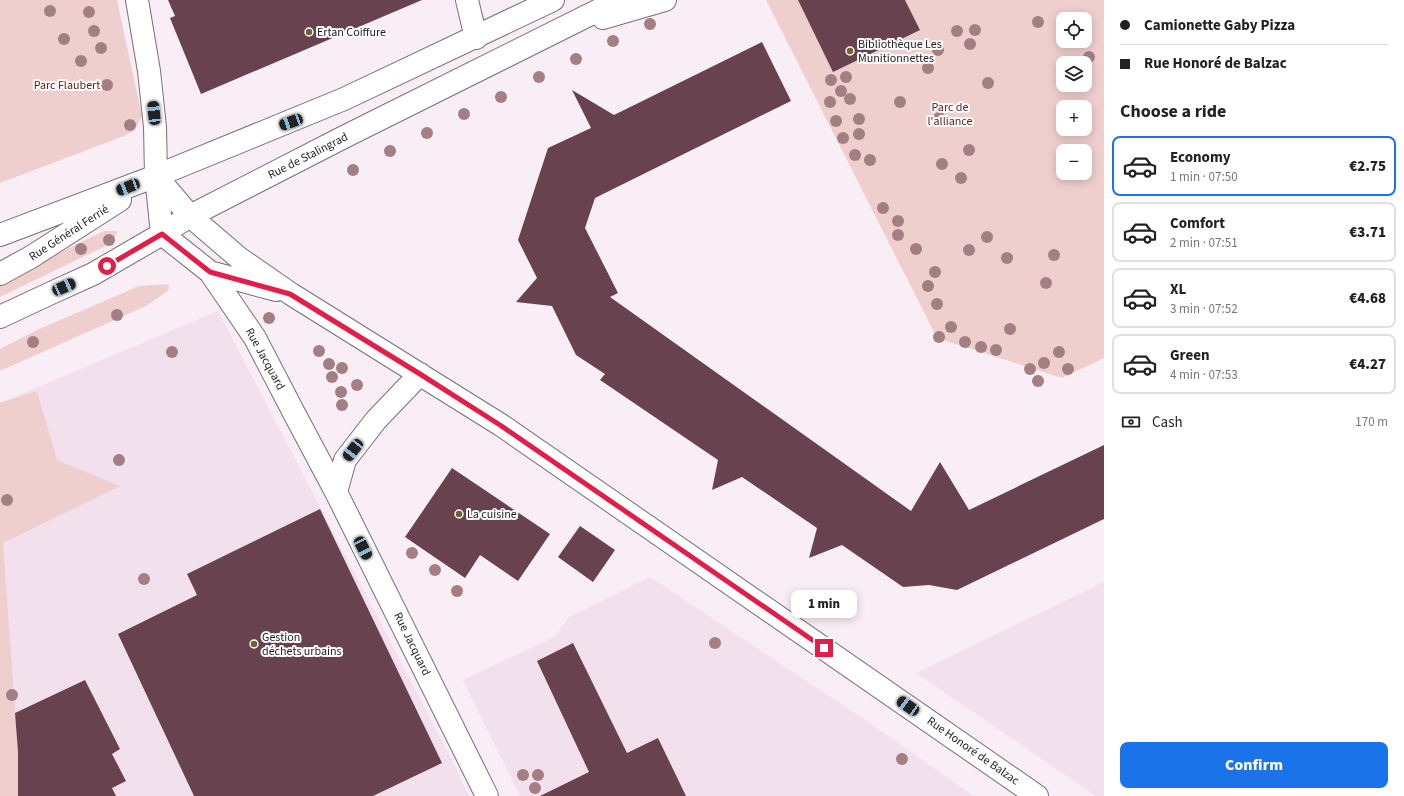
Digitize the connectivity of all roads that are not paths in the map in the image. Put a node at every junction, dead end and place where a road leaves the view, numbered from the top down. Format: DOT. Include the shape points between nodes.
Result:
graph roads {
  1 [pos="137,0"];
  2 [pos="467,0"];
  3 [pos="553,0"];
  4 [pos="619,0"];
  5 [pos="665,0"];
  6 [pos="550,34"];
  7 [pos="476,38"];
  8 [pos="156,176"];
  9 [pos="190,216"];
  10 [pos="162,234"];
  11 [pos="0,235"];
  12 [pos="210,272"];
  13 [pos="0,274"];
  14 [pos="290,294"];
  15 [pos="0,317"];
  16 [pos="420,374"];
  17 [pos="336,492"];
  18 [pos="487,796"];
  19 [pos="1037,796"];
  1 -- 8 [label="street" via="149,71 155,127"];
  2 -- 7 [label="street"];
  3 -- 7 [label="street"];
  4 -- 6 [label="street, Rue de Stalingrad"];
  5 -- 6 [label="street"];
  6 -- 9 [label="street, Rue de Stalingrad"];
  7 -- 8 [label="street" via="338,102"];
  8 -- 9 [label="street, Rue Honoré de Balzac"];
  8 -- 10 [label="street"];
  8 -- 11 [label="street"];
  8 -- 13 [label="street, Rue Général Ferrié" via="31,257"];
  9 -- 10 [label="street, Rue de Stalingrad"];
  9 -- 14 [label="street, Rue Honoré de Balzac" via="238,258"];
  10 -- 12 [label="street, Rue Honoré de Balzac"];
  10 -- 15 [label="street, Rue de Stalingrad" via="93,274"];
  12 -- 14 [label="street, Rue Honoré de Balzac"];
  12 -- 17 [label="street, Rue Jacquard" via="255,338"];
  14 -- 16 [label="street, Rue Honoré de Balzac"];
  16 -- 17 [label="street" via="376,420 345,460"];
  16 -- 19 [label="street, Rue Honoré de Balzac" via="514,434"];
  17 -- 18 [label="street, Rue Jacquard"];
}
